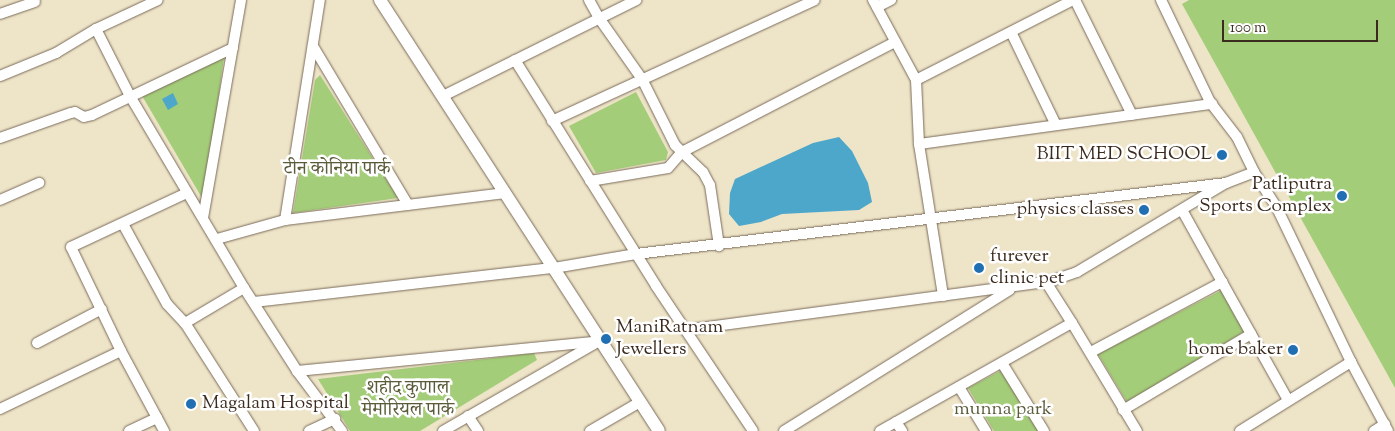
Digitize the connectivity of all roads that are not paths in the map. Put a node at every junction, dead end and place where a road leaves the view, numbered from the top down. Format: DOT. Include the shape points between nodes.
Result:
graph roads {
  1 [pos="158,0"];
  2 [pos="241,0"];
  3 [pos="320,0"];
  4 [pos="589,0"];
  5 [pos="636,0"];
  6 [pos="814,0"];
  7 [pos="891,0"];
  8 [pos="1074,0"];
  9 [pos="1161,0"];
  10 [pos="385,1"];
  11 [pos="35,2"];
  12 [pos="875,3"];
  13 [pos="0,14"];
  14 [pos="599,18"];
  15 [pos="96,29"];
  16 [pos="1010,32"];
  17 [pos="895,42"];
  18 [pos="313,46"];
  19 [pos="233,48"];
  20 [pos="515,60"];
  21 [pos="0,76"];
  22 [pos="642,79"];
  23 [pos="916,80"];
  24 [pos="130,96"];
  25 [pos="443,96"];
  26 [pos="1212,104"];
  27 [pos="1132,115"];
  28 [pos="552,121"];
  29 [pos="1056,125"];
  30 [pos="0,138"];
  31 [pos="919,144"];
  32 [pos="682,152"];
  33 [pos="1254,172"];
  34 [pos="590,181"];
  35 [pos="39,183"];
  36 [pos="1226,183"];
  37 [pos="187,193"];
  38 [pos="505,193"];
  39 [pos="0,200"];
  40 [pos="408,205"];
  41 [pos="1182,210"];
  42 [pos="203,218"];
  43 [pos="930,218"];
  44 [pos="285,220"];
  45 [pos="123,224"];
  46 [pos="217,239"];
  47 [pos="719,246"];
  48 [pos="636,254"];
  49 [pos="554,268"];
  50 [pos="1046,282"];
  51 [pos="1222,282"];
  52 [pos="1014,287"];
  53 [pos="244,288"];
  54 [pos="943,296"];
  55 [pos="254,302"];
  56 [pos="102,309"];
  57 [pos="185,323"];
  58 [pos="1072,323"];
  59 [pos="685,330"];
  60 [pos="1251,334"];
  61 [pos="601,340"];
  62 [pos="37,343"];
  63 [pos="121,351"];
  64 [pos="1091,352"];
  65 [pos="1002,362"];
  66 [pos="1351,362"];
  67 [pos="297,372"];
  68 [pos="959,387"];
  69 [pos="1288,400"];
  70 [pos="640,402"];
  71 [pos="0,409"];
  72 [pos="1123,410"];
  73 [pos="468,416"];
  74 [pos="157,418"];
  75 [pos="335,419"];
  76 [pos="899,426"];
  77 [pos="1386,428"];
  78 [pos="130,431"];
  79 [pos="164,431"];
  80 [pos="254,431"];
  81 [pos="309,431"];
  82 [pos="342,431"];
  83 [pos="443,431"];
  84 [pos="478,431"];
  85 [pos="590,431"];
  86 [pos="659,431"];
  87 [pos="753,431"];
  88 [pos="784,431"];
  89 [pos="880,431"];
  90 [pos="986,431"];
  91 [pos="1044,431"];
  92 [pos="1137,431"];
  93 [pos="1240,431"];
  94 [pos="1374,431"];
  1 -- 15 [label="street"];
  2 -- 19 [label="street"];
  3 -- 18 [label="street"];
  4 -- 14 [label="street"];
  5 -- 14 [label="street"];
  6 -- 22 [label="street"];
  7 -- 12 [label="street"];
  8 -- 16 [label="street"];
  8 -- 27 [label="street"];
  9 -- 26 [label="street"];
  10 -- 25 [label="street"];
  11 -- 13 [label="street"];
  12 -- 17 [label="street"];
  14 -- 20 [label="street"];
  14 -- 22 [label="street"];
  15 -- 21 [label="street" via="56,53"];
  15 -- 24 [label="street"];
  16 -- 23 [label="street"];
  16 -- 29 [label="street"];
  17 -- 23 [label="street"];
  17 -- 32 [label="street"];
  18 -- 40 [label="street"];
  18 -- 44 [label="street"];
  19 -- 24 [label="street"];
  19 -- 42 [label="street"];
  20 -- 25 [label="street"];
  20 -- 28 [label="street"];
  22 -- 28 [label="street"];
  22 -- 32 [label="street" via="675,145"];
  23 -- 31 [label="street"];
  24 -- 30 [label="street" via="88,117 71,113"];
  24 -- 37 [label="street"];
  25 -- 38 [label="street"];
  26 -- 27 [label="street"];
  26 -- 33 [label="street" via="1237,137"];
  27 -- 29 [label="street"];
  28 -- 34 [label="street"];
  29 -- 31 [label="street"];
  31 -- 43 [label="street"];
  32 -- 34 [label="street" via="668,168"];
  32 -- 47 [label="street" via="703,172 710,185"];
  33 -- 36 [label="street"];
  33 -- 66 [label="street" via="1278,208"];
  34 -- 48 [label="street"];
  35 -- 39 [label="street"];
  36 -- 41 [label="street"];
  36 -- 43 [label="street"];
  37 -- 42 [label="street"];
  37 -- 45 [label="street"];
  38 -- 40 [label="street"];
  38 -- 49 [label="street"];
  40 -- 44 [label="street"];
  41 -- 50 [label="street" via="1078,272"];
  41 -- 51 [label="street"];
  42 -- 46 [label="street"];
  43 -- 47 [label="street"];
  43 -- 54 [label="street"];
  44 -- 46 [label="street"];
  45 -- 56 [label="street" via="71,247"];
  45 -- 57 [label="street" via="167,304"];
  46 -- 53 [label="street"];
  47 -- 48 [label="street"];
  48 -- 49 [label="street"];
  48 -- 59 [label="street"];
  49 -- 55 [label="street"];
  49 -- 61 [label="street"];
  50 -- 52 [label="street"];
  50 -- 58 [label="street"];
  51 -- 60 [label="street"];
  51 -- 64 [label="street"];
  52 -- 54 [label="street"];
  52 -- 88 [label="street"];
  53 -- 55 [label="street"];
  53 -- 57 [label="street"];
  54 -- 59 [label="street"];
  55 -- 67 [label="street"];
  56 -- 62 [label="street"];
  56 -- 63 [label="street"];
  57 -- 80 [label="street"];
  58 -- 64 [label="street"];
  58 -- 65 [label="street"];
  59 -- 87 [label="street"];
  60 -- 69 [label="street"];
  60 -- 72 [label="street"];
  61 -- 67 [label="street"];
  61 -- 70 [label="street"];
  61 -- 73 [label="street"];
  63 -- 71 [label="street"];
  63 -- 74 [label="street"];
  64 -- 72 [label="street"];
  65 -- 68 [label="street"];
  65 -- 91 [label="street"];
  66 -- 69 [label="street"];
  66 -- 77 [label="street"];
  67 -- 75 [label="street"];
  68 -- 76 [label="street"];
  68 -- 90 [label="street"];
  69 -- 93 [label="street"];
  70 -- 85 [label="street"];
  70 -- 86 [label="street"];
  72 -- 92 [label="street"];
  73 -- 83 [label="street"];
  73 -- 84 [label="street"];
  74 -- 78 [label="street"];
  74 -- 79 [label="street"];
  75 -- 81 [label="street"];
  75 -- 82 [label="street"];
  76 -- 89 [label="street"];
  77 -- 94 [label="street"];
}
